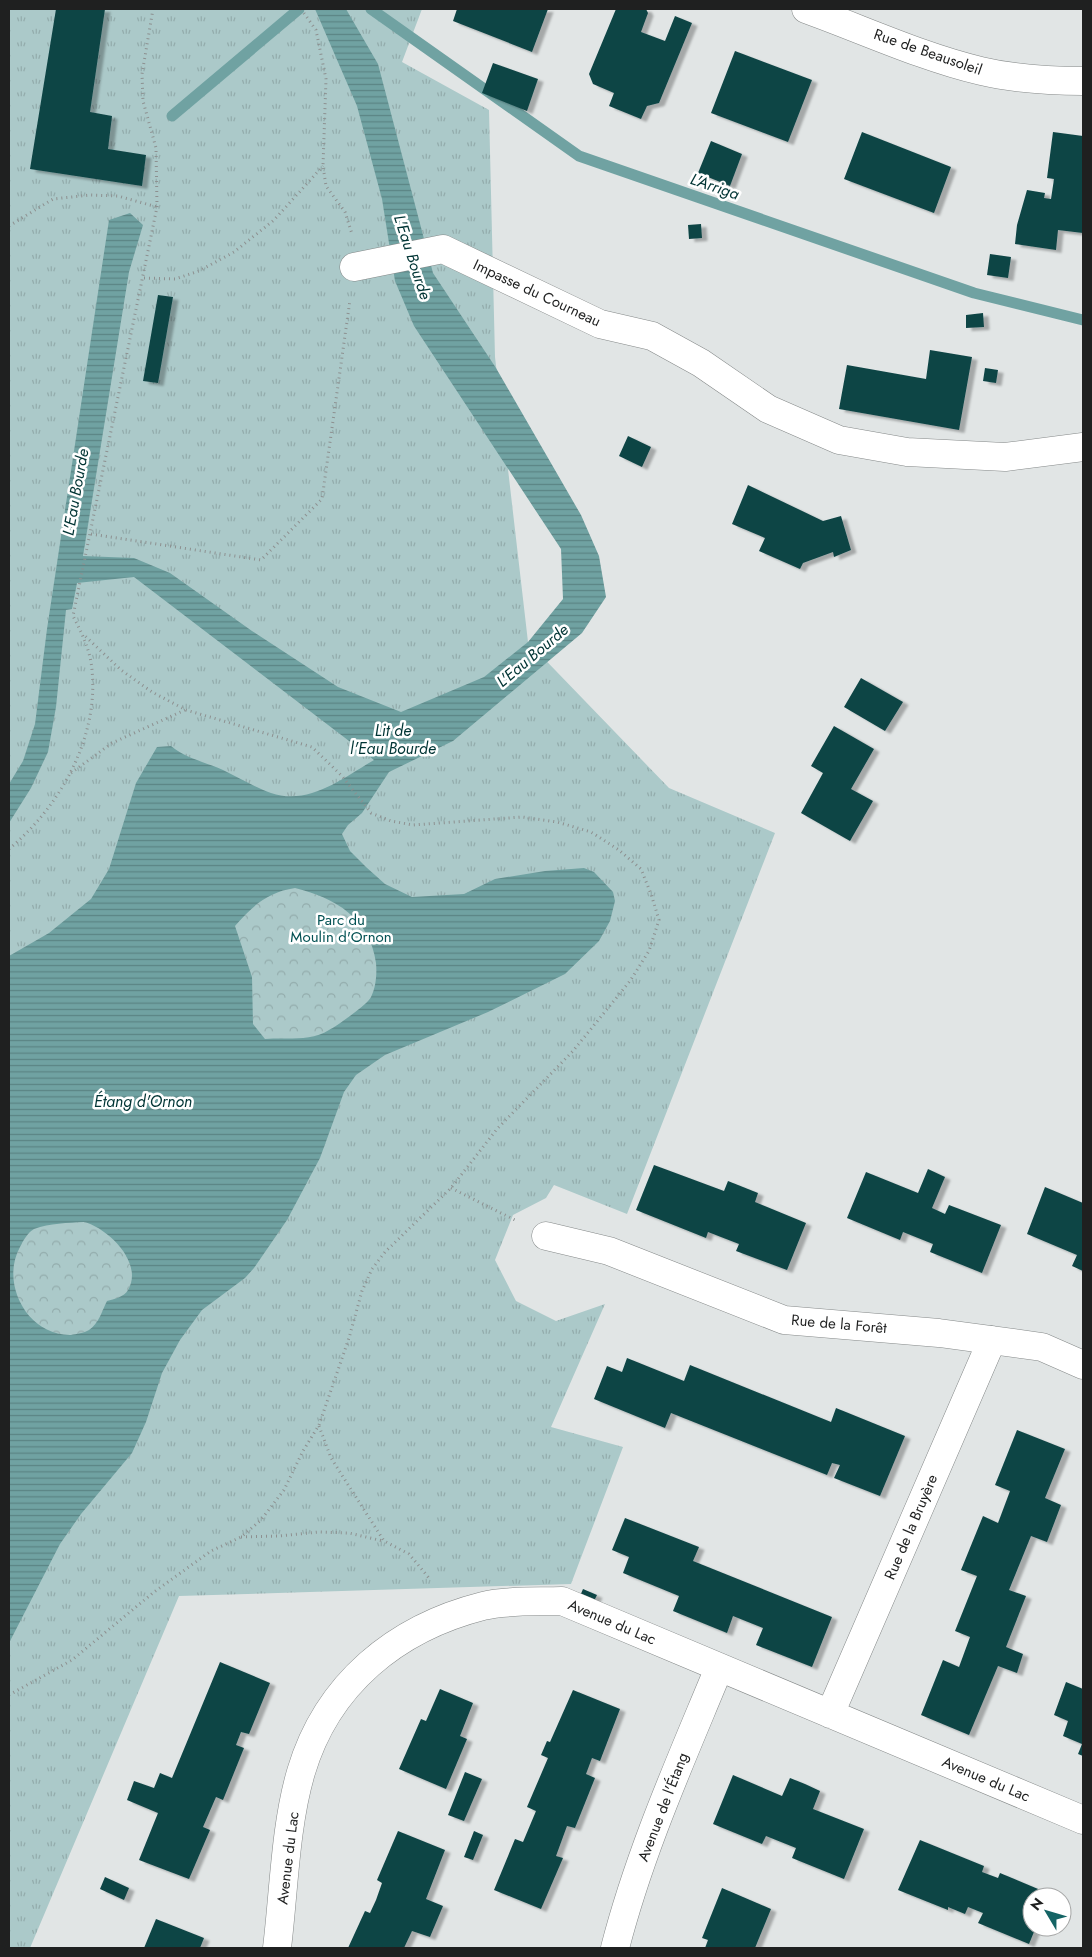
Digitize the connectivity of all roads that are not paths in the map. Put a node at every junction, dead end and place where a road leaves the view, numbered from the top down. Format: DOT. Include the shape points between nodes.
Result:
graph roads {
  1 [pos="806,9"];
  2 [pos="1083,80"];
  3 [pos="354,267"];
  4 [pos="1083,447"];
  5 [pos="546,1236"];
  6 [pos="992,1340"];
  7 [pos="1083,1365"];
  8 [pos="719,1668"];
  9 [pos="830,1714"];
  10 [pos="1083,1820"];
  11 [pos="277,1948"];
  12 [pos="615,1948"];
  1 -- 2 [label="street, Rue de Beausoleil" via="982,72 1018,78"];
  3 -- 4 [label="street, Impasse du Courneau" via="443,249 600,324 652,336 701,363 768,409 839,440 907,452 1005,457"];
  5 -- 6 [label="street, Rue de la Forêt" via="610,1251 784,1320"];
  6 -- 7 [label="street, Rue de la Forêt" via="1042,1348"];
  6 -- 9 [label="street, Rue de la Bruyère"];
  8 -- 9 [label="street, Avenue du Lac"];
  8 -- 11 [label="street, Avenue du Lac" via="562,1601 484,1606 432,1623 391,1646 351,1680 326,1711 301,1771 291,1819"];
  8 -- 12 [label="street, Avenue de l'Étang" via="657,1816 627,1900"];
  9 -- 10 [label="street, Avenue du Lac"];
}
